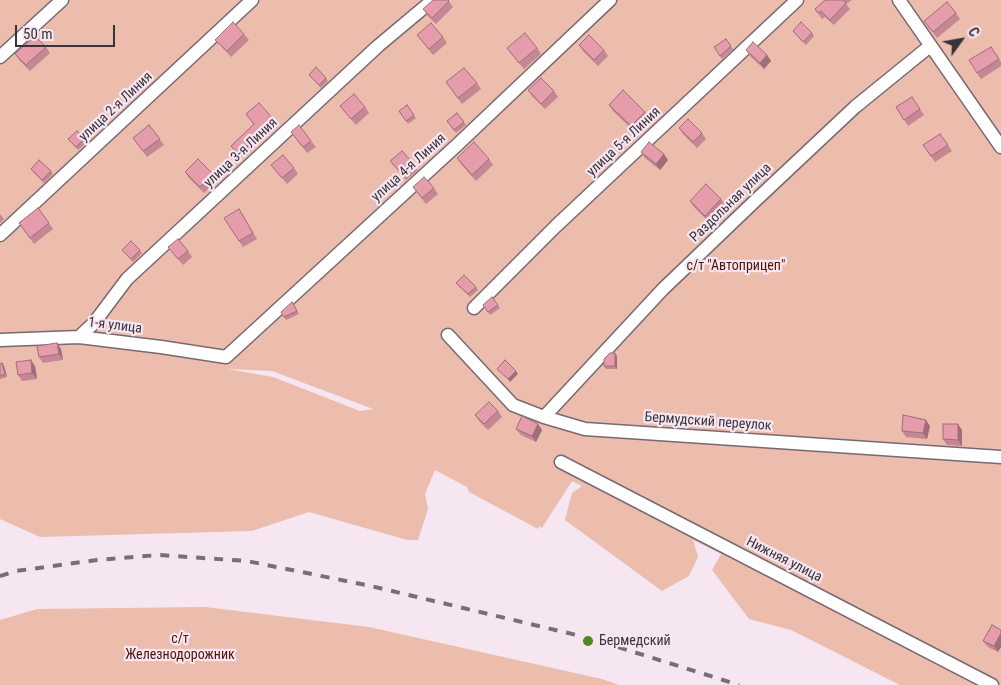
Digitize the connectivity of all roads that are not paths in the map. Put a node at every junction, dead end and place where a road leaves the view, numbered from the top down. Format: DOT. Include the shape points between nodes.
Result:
graph roads {
  1 [pos="62,0"];
  2 [pos="252,0"];
  3 [pos="433,0"];
  4 [pos="610,0"];
  5 [pos="797,0"];
  6 [pos="899,0"];
  7 [pos="930,46"];
  8 [pos="0,57"];
  9 [pos="1001,147"];
  10 [pos="0,236"];
  11 [pos="474,308"];
  12 [pos="448,335"];
  13 [pos="79,337"];
  14 [pos="0,340"];
  15 [pos="226,357"];
  16 [pos="544,417"];
  17 [pos="1001,458"];
  18 [pos="561,462"];
  19 [pos="992,685"];
  1 -- 8 [label="street"];
  2 -- 10 [label="street, улица 2-я Линия"];
  3 -- 13 [label="street, улица 3-я Линия" via="378,46 127,279 94,323"];
  4 -- 15 [label="street, улица 4-я Линия"];
  5 -- 11 [label="street, улица 5-я Линия" via="556,226"];
  6 -- 7 [label="street"];
  7 -- 9 [label="street"];
  7 -- 16 [label="street, Раздольная улица" via="856,107 663,289"];
  12 -- 16 [label="street, Бермудский переулок" via="513,405"];
  13 -- 14 [label="street, 1-я улица"];
  13 -- 15 [label="street, 1-я улица"];
  16 -- 17 [label="street, Бермудский переулок" via="586,429"];
  18 -- 19 [label="street, Нижняя улица"];
}
